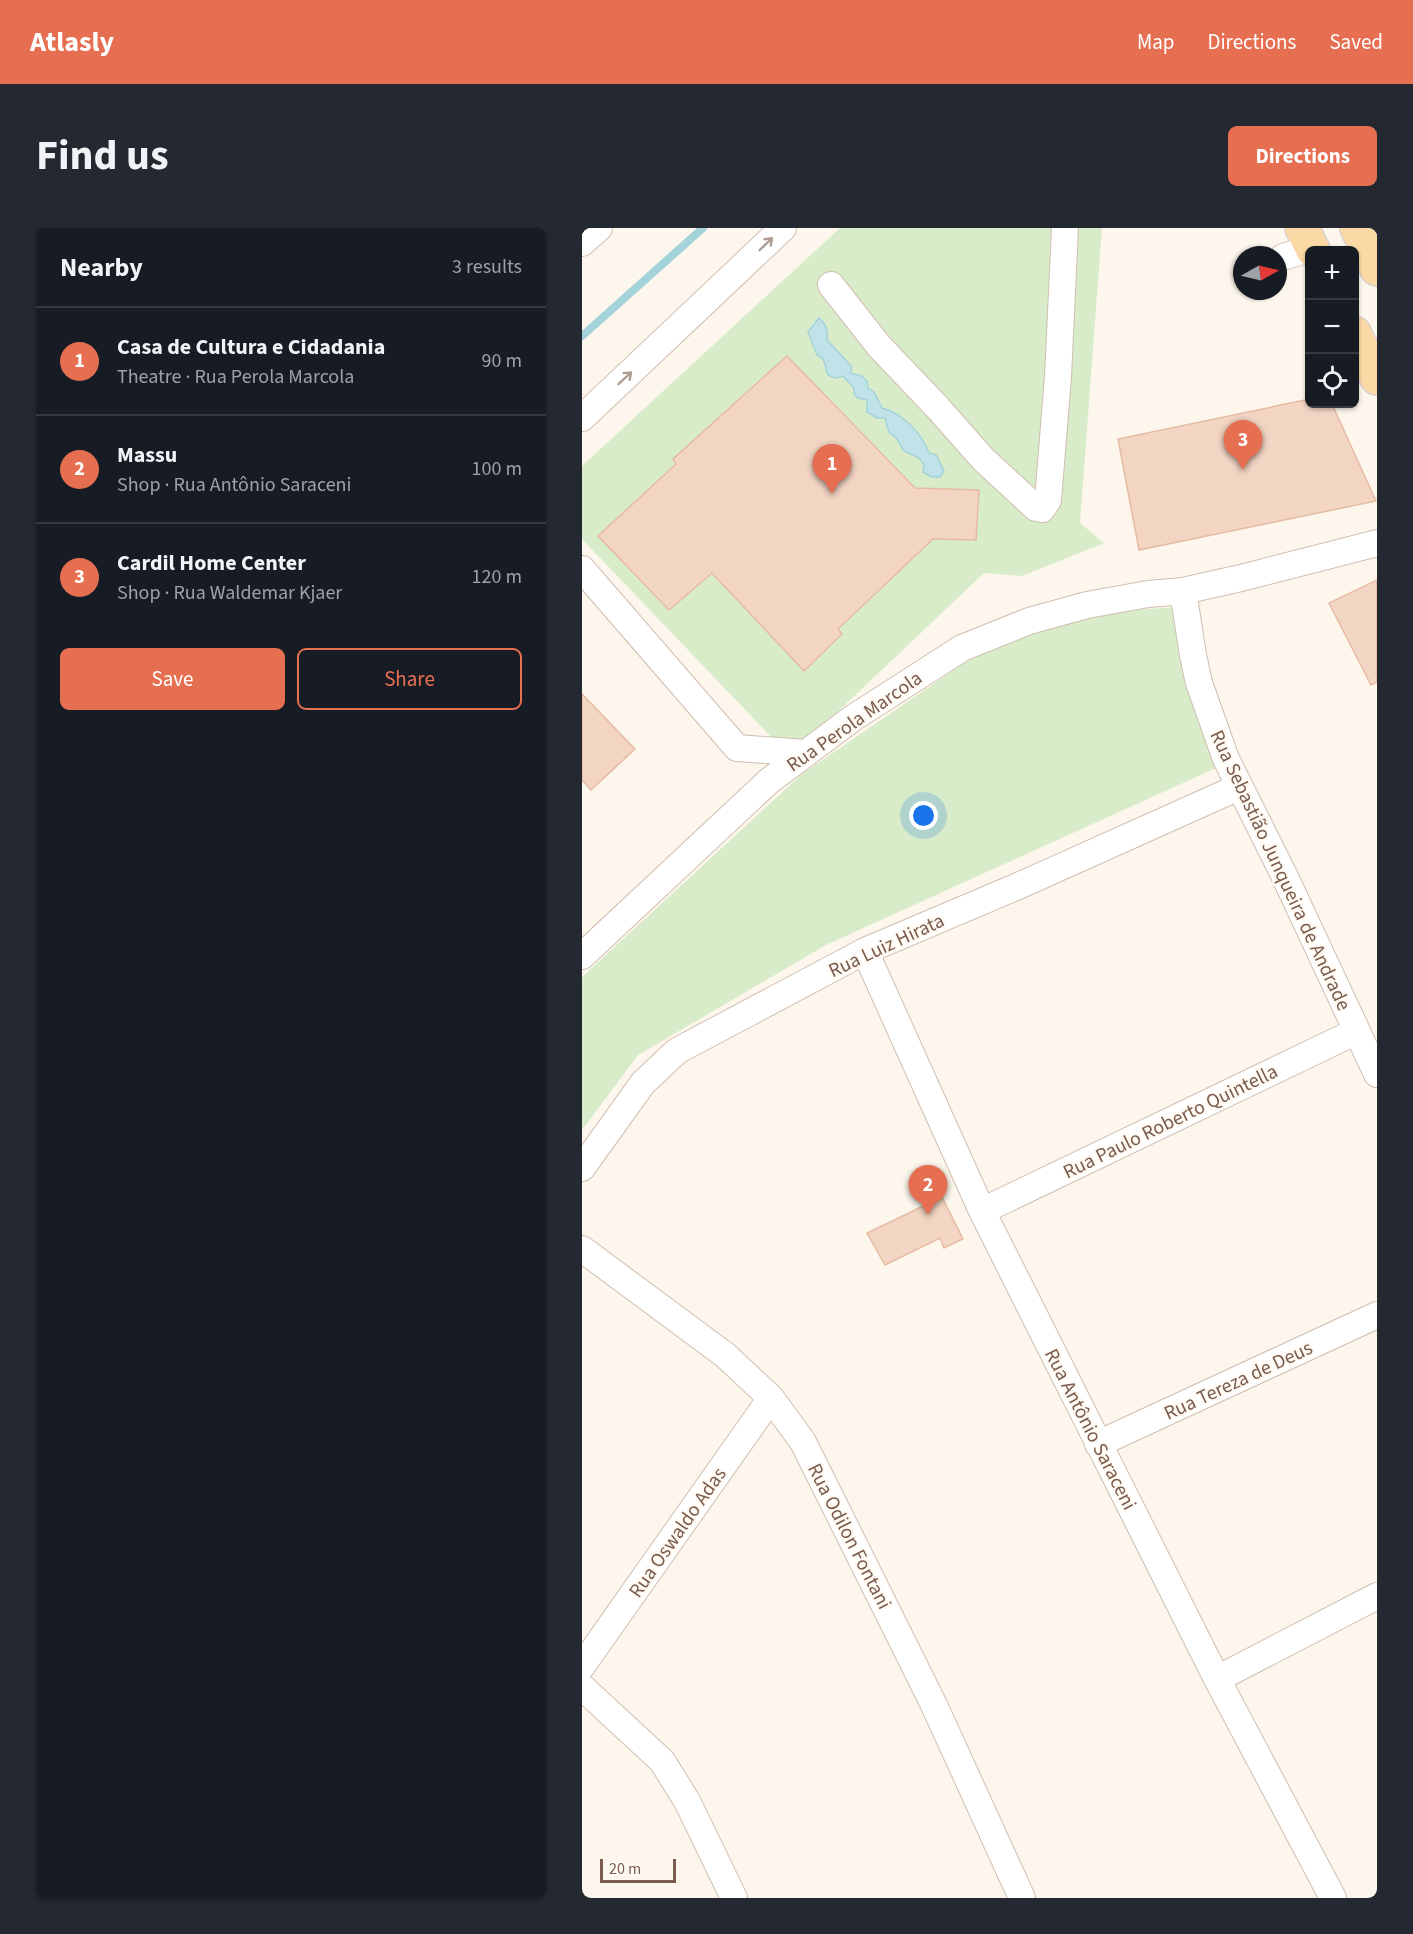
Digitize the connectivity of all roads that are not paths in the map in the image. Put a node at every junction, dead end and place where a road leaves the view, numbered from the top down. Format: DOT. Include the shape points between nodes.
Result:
graph roads {
  1 [pos="599,228"];
  2 [pos="783,228"];
  3 [pos="1065,228"];
  4 [pos="1357,228"];
  5 [pos="582,243"];
  6 [pos="1377,269"];
  7 [pos="831,285"];
  8 [pos="1359,343"];
  9 [pos="1377,378"];
  10 [pos="582,418"];
  11 [pos="1377,543"];
  12 [pos="582,569"];
  13 [pos="1183,591"];
  14 [pos="806,753"];
  15 [pos="1239,787"];
  16 [pos="865,951"];
  17 [pos="582,956"];
  18 [pos="1357,1031"];
  19 [pos="1377,1074"];
  20 [pos="582,1168"];
  21 [pos="982,1211"];
  22 [pos="582,1249"];
  23 [pos="1377,1315"];
  24 [pos="771,1398"];
  25 [pos="1098,1444"];
  26 [pos="1377,1596"];
  27 [pos="582,1666"];
  28 [pos="1216,1679"];
  29 [pos="582,1687"];
  30 [pos="734,1898"];
  31 [pos="1022,1898"];
  32 [pos="1333,1898"];
  1 -- 5 [label="street"];
  10 -- 2 [label="street, one-way"];
  3 -- 7 [label="street" via="1048,500 1042,509 1036,508 983,459 879,346"];
  4 -- 6 [label="main road"];
  8 -- 9 [label="main road"];
  11 -- 13 [label="street, Rua Perola Marcola"];
  12 -- 14 [label="street" via="737,748"];
  13 -- 14 [label="street, Rua Perola Marcola" via="1087,605 1029,621 962,648"];
  13 -- 15 [label="street, Rua Sebastião Junqueira de Andrade" via="1198,683"];
  14 -- 17 [label="street, Rua Perola Marcola" via="769,781"];
  15 -- 16 [label="street, Rua Luiz Hirata"];
  15 -- 18 [label="street, Rua Sebastião Junqueira de Andrade"];
  16 -- 20 [label="street, Rua Luiz Hirata" via="677,1051 643,1083"];
  16 -- 21 [label="street, Rua Antônio Saraceni"];
  18 -- 19 [label="street, Rua Sebastião Junqueira de Andrade"];
  18 -- 21 [label="street, Rua Paulo Roberto Quintella"];
  21 -- 25 [label="street, Rua Antônio Saraceni"];
  22 -- 24 [label="street, Rua Odilon Fontani" via="725,1355"];
  23 -- 25 [label="street, Rua Tereza de Deus"];
  24 -- 27 [label="street, Rua Oswaldo Adas"];
  24 -- 31 [label="street, Rua Odilon Fontani" via="803,1442 934,1705"];
  25 -- 28 [label="street, Rua Antônio Saraceni"];
  26 -- 28 [label="street"];
  28 -- 32 [label="street, Rua Antônio Saraceni"];
  29 -- 30 [label="street" via="662,1761 687,1801"];
}
